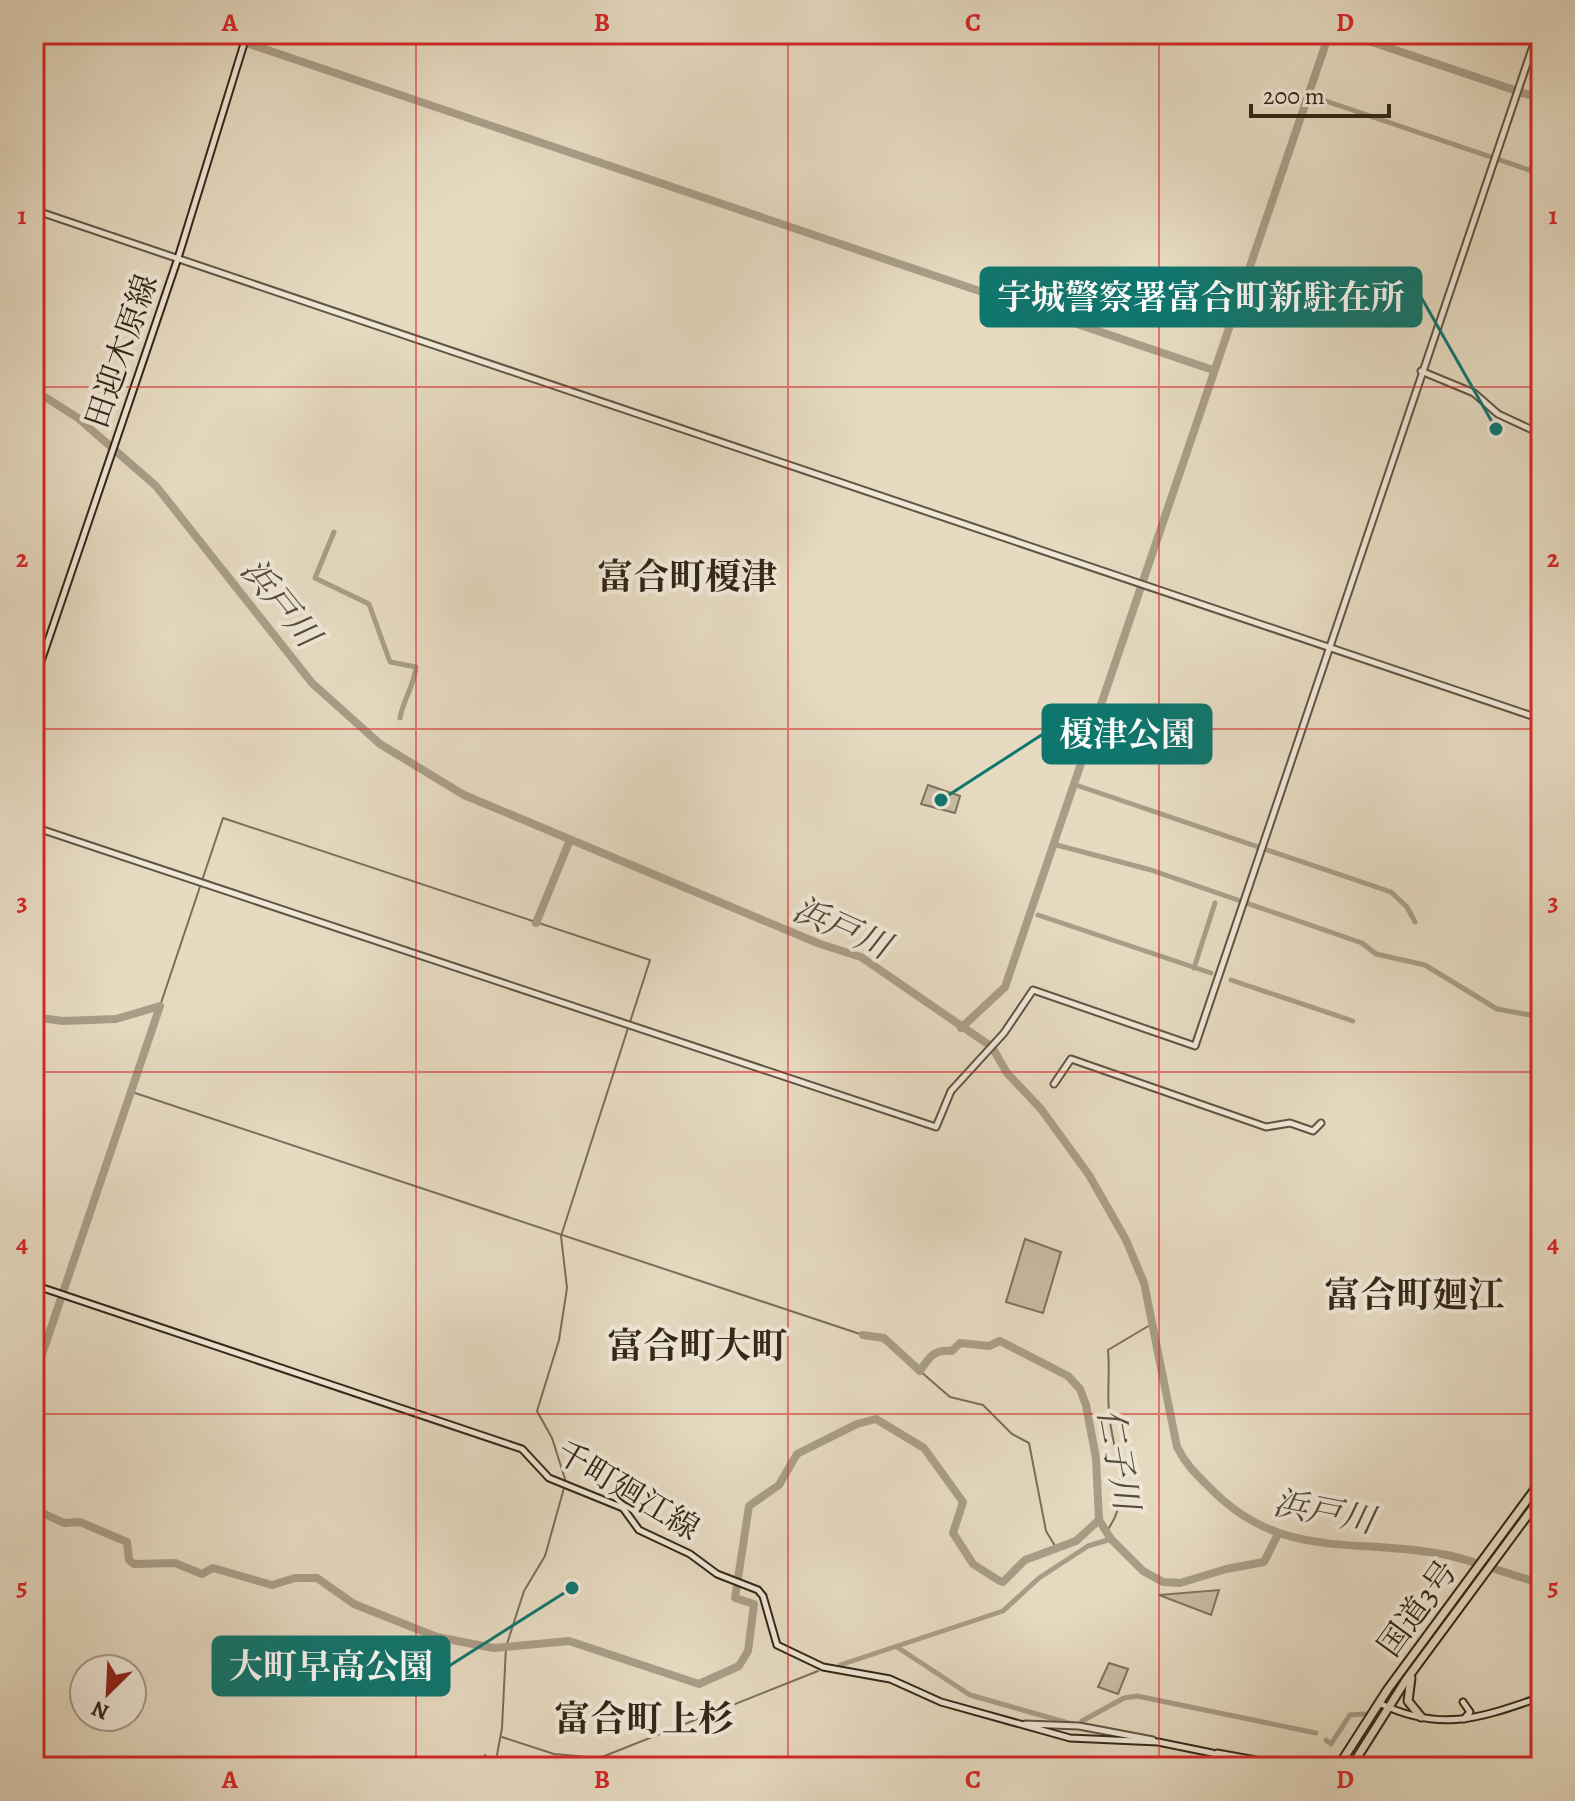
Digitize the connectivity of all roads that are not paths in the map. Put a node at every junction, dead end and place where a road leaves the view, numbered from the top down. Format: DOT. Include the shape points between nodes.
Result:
graph roads {
  1 [pos="1537,34"];
  2 [pos="247,36"];
  3 [pos="34,210"];
  4 [pos="178,258"];
  5 [pos="1421,371"];
  6 [pos="1541,434"];
  7 [pos="1329,648"];
  8 [pos="34,682"];
  9 [pos="1541,719"];
  10 [pos="34,827"];
  11 [pos="1054,1084"];
  12 [pos="1321,1123"];
  13 [pos="34,1285"];
  14 [pos="1541,1481"];
  15 [pos="1541,1497"];
  16 [pos="1417,1665"];
  17 [pos="1541,1697"];
  18 [pos="1463,1702"];
  19 [pos="1384,1705"];
  20 [pos="1421,1717"];
  21 [pos="1463,1719"];
  22 [pos="1020,1724"];
  23 [pos="1158,1742"];
  24 [pos="1212,1753"];
  25 [pos="1248,1767"];
  26 [pos="1295,1767"];
  27 [pos="1338,1767"];
  28 [pos="1351,1767"];
  1 -- 5 [label="street"];
  2 -- 4 [label="street, 田迎木原線"];
  3 -- 4 [label="street"];
  4 -- 7 [label="street"];
  4 -- 8 [label="street, 田迎木原線"];
  5 -- 6 [label="street" via="1474,393 1507,420"];
  5 -- 7 [label="street"];
  7 -- 9 [label="street"];
  7 -- 10 [label="street" via="1195,1046 1033,990 1004,1033 949,1095 936,1127"];
  11 -- 12 [label="street" via="1071,1059 1266,1127 1290,1123 1313,1131"];
  13 -- 22 [label="street, 千町廻江線" via="510,1443 531,1455 549,1478 623,1508 639,1530 763,1596 774,1641 793,1654 823,1667 890,1679 941,1702"];
  14 -- 19 [label="highway, 国道3号"];
  15 -- 16 [label="highway, 国道3号"];
  16 -- 19 [label="highway, 国道3号"];
  16 -- 20 [label="highway" via="1408,1696"];
  17 -- 21 [label="street" via="1485,1717"];
  18 -- 21 [label="street" via="1470,1712"];
  19 -- 20 [label="street"];
  19 -- 27 [label="highway, 国道3号"];
  19 -- 28 [label="highway, 国道3号"];
  20 -- 21 [label="street"];
  22 -- 23 [label="street" via="1079,1726"];
  22 -- 23 [label="street, 千町廻江線" via="1089,1740"];
  23 -- 24 [label="street, 千町廻江線"];
  24 -- 25 [label="street, 千町廻江線"];
  24 -- 26 [label="street, 千町廻江線"];
}
